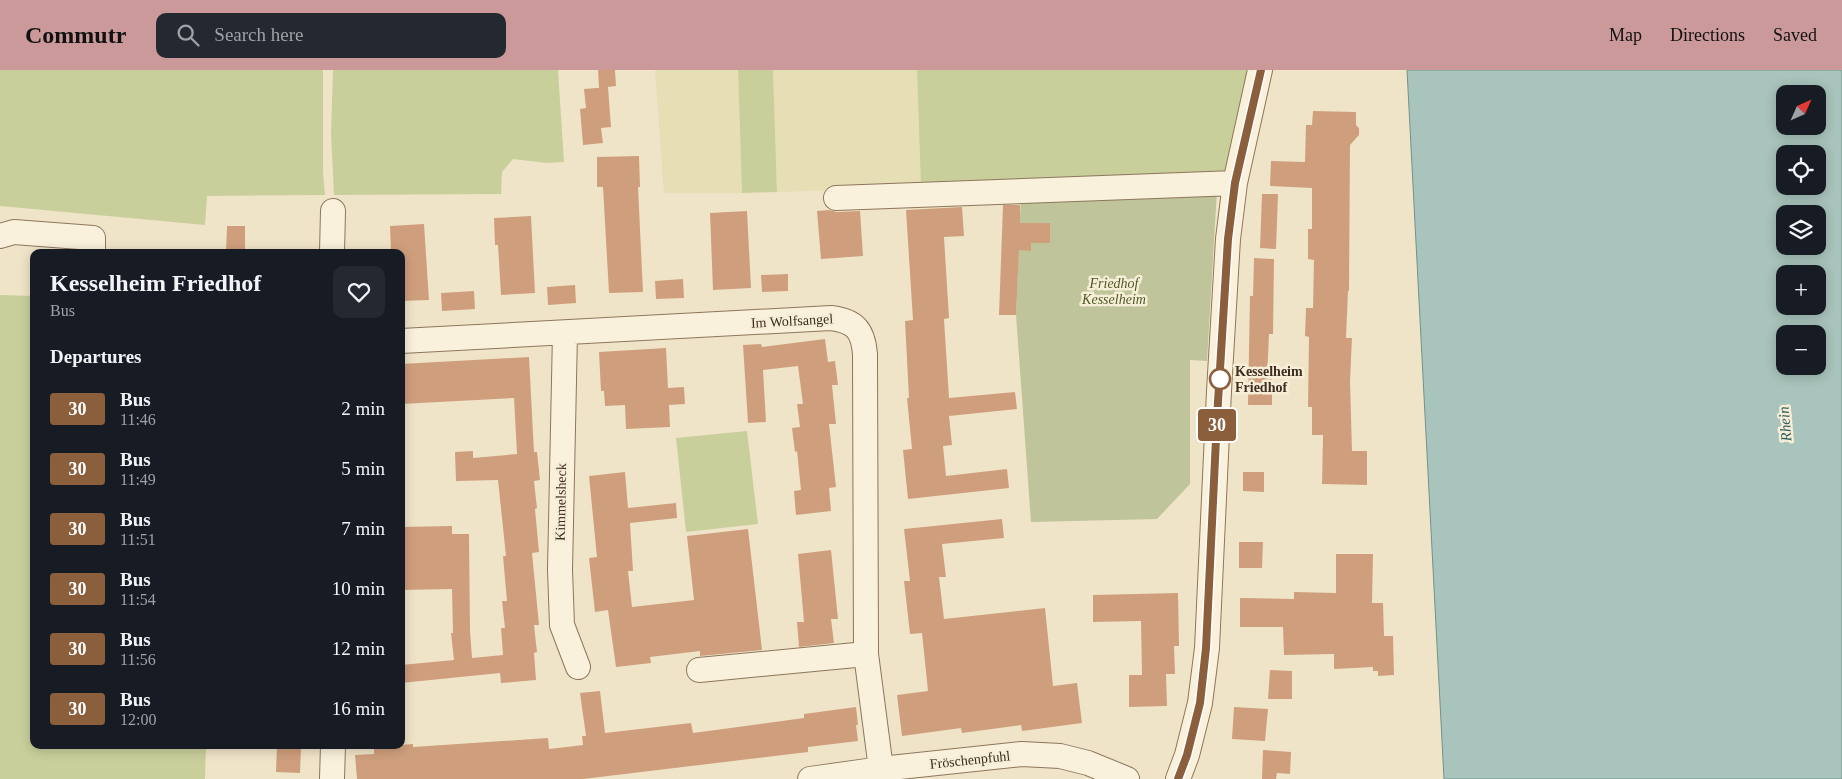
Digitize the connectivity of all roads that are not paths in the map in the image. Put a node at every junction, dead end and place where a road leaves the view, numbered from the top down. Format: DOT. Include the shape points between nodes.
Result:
graph roads {
  1 [pos="1260,70"];
  2 [pos="1235,183"];
  3 [pos="836,198"];
  4 [pos="333,211"];
  5 [pos="0,236"];
  6 [pos="93,249"];
  7 [pos="332,249"];
  8 [pos="565,333"];
  9 [pos="405,341"];
  10 [pos="866,654"];
  11 [pos="578,667"];
  12 [pos="699,670"];
  13 [pos="333,749"];
  14 [pos="881,769"];
  15 [pos="332,779"];
  16 [pos="810,779"];
  17 [pos="1127,779"];
  18 [pos="1178,779"];
  1 -- 2 [label="street"];
  2 -- 3 [label="street"];
  2 -- 18 [label="street" via="1228,249 1206,648 1200,703"];
  4 -- 7 [label="street"];
  5 -- 6 [label="street" via="14,232 93,238"];
  8 -- 9 [label="street, Im Wolfsangel"];
  8 -- 10 [label="street, Im Wolfsangel" via="831,318 844,319 856,326 864,339 866,354"];
  8 -- 11 [label="street, Kimmelsheck" via="560,570 562,625"];
  10 -- 12 [label="street"];
  10 -- 14 [label="street, Im Wolfsangel"];
  13 -- 15 [label="street"];
  14 -- 16 [label="street, Fröschenpfuhl"];
  14 -- 17 [label="street, Fröschenpfuhl" via="1022,754 1060,756"];
}
